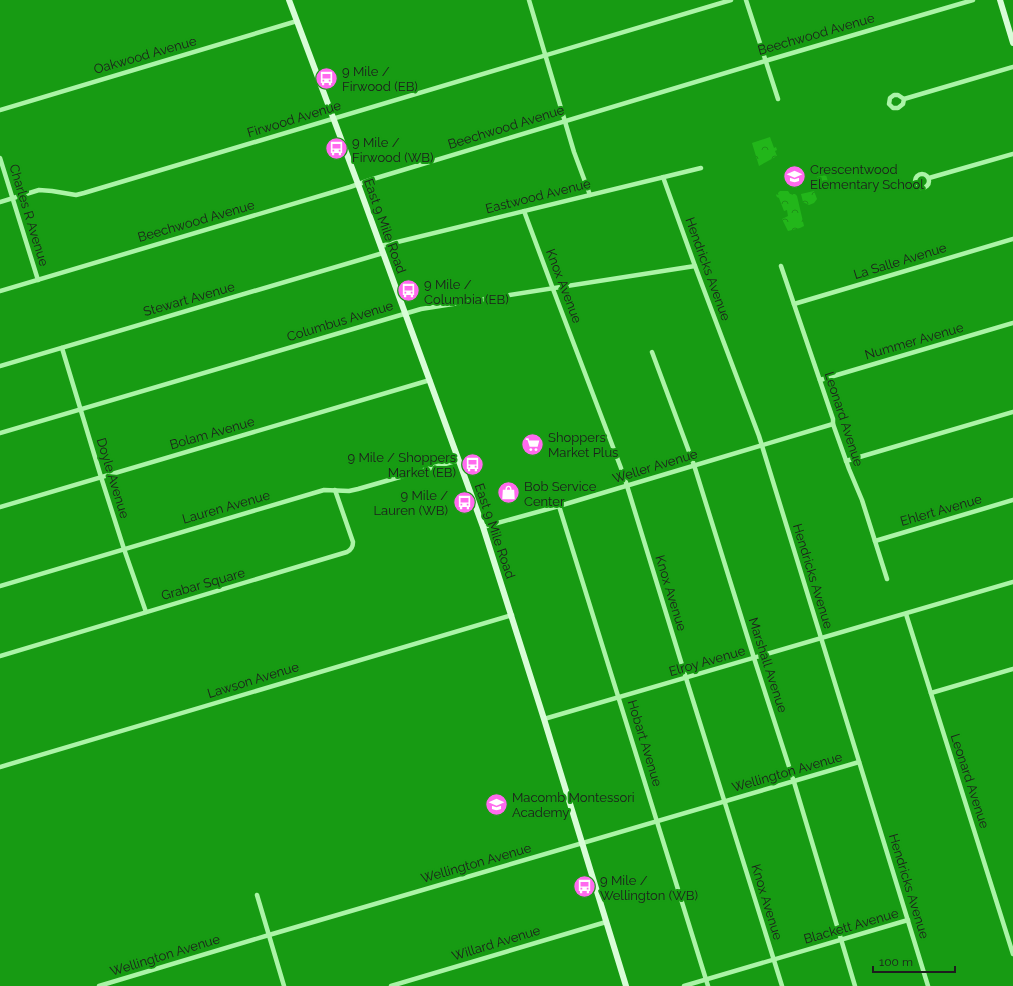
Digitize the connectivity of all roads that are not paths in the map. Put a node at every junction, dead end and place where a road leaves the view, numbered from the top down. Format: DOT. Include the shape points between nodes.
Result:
graph roads {
  1 [pos="289,0"];
  2 [pos="528,0"];
  3 [pos="731,0"];
  4 [pos="746,0"];
  5 [pos="973,0"];
  6 [pos="1000,0"];
  7 [pos="297,21"];
  8 [pos="1013,43"];
  9 [pos="546,55"];
  10 [pos="765,61"];
  11 [pos="1013,67"];
  12 [pos="778,99"];
  13 [pos="904,99"];
  14 [pos="0,110"];
  15 [pos="334,119"];
  16 [pos="565,121"];
  17 [pos="1013,154"];
  18 [pos="0,158"];
  19 [pos="701,168"];
  20 [pos="663,177"];
  21 [pos="929,178"];
  22 [pos="358,184"];
  23 [pos="590,194"];
  24 [pos="12,198"];
  25 [pos="0,202"];
  26 [pos="524,211"];
  27 [pos="1013,239"];
  28 [pos="381,246"];
  29 [pos="383,253"];
  30 [pos="694,266"];
  31 [pos="781,266"];
  32 [pos="38,280"];
  33 [pos="553,289"];
  34 [pos="0,291"];
  35 [pos="794,304"];
  36 [pos="405,313"];
  37 [pos="1013,324"];
  38 [pos="62,348"];
  39 [pos="652,352"];
  40 [pos="0,366"];
  41 [pos="430,380"];
  42 [pos="820,380"];
  43 [pos="80,410"];
  44 [pos="1013,412"];
  45 [pos="833,424"];
  46 [pos="0,434"];
  47 [pos="761,446"];
  48 [pos="459,460"];
  49 [pos="846,461"];
  50 [pos="694,465"];
  51 [pos="101,477"];
  52 [pos="627,485"];
  53 [pos="335,490"];
  54 [pos="1013,500"];
  55 [pos="560,506"];
  56 [pos="0,507"];
  57 [pos="483,527"];
  58 [pos="874,541"];
  59 [pos="124,549"];
  60 [pos="887,579"];
  61 [pos="1013,582"];
  62 [pos="0,586"];
  63 [pos="146,612"];
  64 [pos="906,614"];
  65 [pos="512,615"];
  66 [pos="821,638"];
  67 [pos="0,656"];
  68 [pos="754,658"];
  69 [pos="1013,669"];
  70 [pos="686,678"];
  71 [pos="931,693"];
  72 [pos="619,698"];
  73 [pos="544,719"];
  74 [pos="859,762"];
  75 [pos="0,767"];
  76 [pos="794,782"];
  77 [pos="725,802"];
  78 [pos="658,821"];
  79 [pos="582,844"];
  80 [pos="257,895"];
  81 [pos="908,920"];
  82 [pos="606,922"];
  83 [pos="269,935"];
  84 [pos="841,940"];
  85 [pos="1013,954"];
  86 [pos="774,960"];
  87 [pos="706,980"];
  88 [pos="99,986"];
  89 [pos="284,986"];
  90 [pos="391,986"];
  91 [pos="626,986"];
  92 [pos="684,986"];
  93 [pos="708,986"];
  94 [pos="782,986"];
  95 [pos="855,986"];
  96 [pos="928,986"];
  1 -- 7 [label="main road, East 9 Mile Road"];
  2 -- 9 [label="street"];
  3 -- 9 [label="street, Firwood Avenue"];
  4 -- 10 [label="street"];
  5 -- 10 [label="street, Beechwood Avenue"];
  6 -- 8 [label="main road"];
  7 -- 14 [label="street, Oakwood Avenue"];
  7 -- 15 [label="main road, East 9 Mile Road"];
  9 -- 15 [label="street, Firwood Avenue"];
  9 -- 16 [label="street"];
  10 -- 12 [label="street"];
  10 -- 16 [label="street, Beechwood Avenue"];
  11 -- 13 [label="street"];
  15 -- 22 [label="main road, East 9 Mile Road"];
  15 -- 24 [label="street, Firwood Avenue" via="84,193 44,190"];
  16 -- 22 [label="street, Beechwood Avenue"];
  16 -- 23 [label="street"];
  17 -- 21 [label="street"];
  18 -- 24 [label="street, Charles R Avenue"];
  19 -- 20 [label="street, Eastwood Avenue"];
  20 -- 23 [label="street, Eastwood Avenue"];
  20 -- 30 [label="street, Hendricks Avenue"];
  22 -- 28 [label="main road, East 9 Mile Road"];
  22 -- 32 [label="street, Beechwood Avenue"];
  23 -- 26 [label="street, Eastwood Avenue"];
  24 -- 25 [label="street, Firwood Avenue"];
  24 -- 32 [label="street, Charles R Avenue"];
  26 -- 28 [label="street, Eastwood Avenue"];
  26 -- 33 [label="street, Knox Avenue"];
  27 -- 35 [label="street, La Salle Avenue"];
  28 -- 29 [label="main road, East 9 Mile Road"];
  29 -- 36 [label="main road, East 9 Mile Road"];
  29 -- 38 [label="street, Stewart Avenue"];
  30 -- 33 [label="street, Columbus Avenue"];
  30 -- 47 [label="street, Hendricks Avenue"];
  31 -- 35 [label="street, Leonard Avenue"];
  32 -- 34 [label="street, Beechwood Avenue"];
  33 -- 36 [label="street, Columbus Avenue"];
  33 -- 52 [label="street, Knox Avenue"];
  35 -- 42 [label="street, Leonard Avenue"];
  36 -- 41 [label="main road, East 9 Mile Road"];
  36 -- 43 [label="street, Columbus Avenue"];
  37 -- 42 [label="street, Nummer Avenue"];
  38 -- 40 [label="street, Stewart Avenue"];
  38 -- 43 [label="street, Doyle Avenue"];
  39 -- 50 [label="street, Marshall Avenue"];
  41 -- 48 [label="main road, East 9 Mile Road"];
  41 -- 51 [label="street, Bolam Avenue"];
  42 -- 45 [label="street, Leonard Avenue"];
  43 -- 46 [label="street, Columbus Avenue"];
  43 -- 51 [label="street, Doyle Avenue"];
  44 -- 49 [label="street"];
  45 -- 47 [label="street, Weller Avenue"];
  45 -- 49 [label="street, Leonard Avenue"];
  47 -- 50 [label="street, Weller Avenue"];
  47 -- 66 [label="street, Hendricks Avenue"];
  48 -- 53 [label="street, Lauren Avenue" via="358,489"];
  48 -- 57 [label="main road, East 9 Mile Road"];
  49 -- 58 [label="street, Leonard Avenue" via="862,500"];
  50 -- 52 [label="street, Weller Avenue"];
  50 -- 68 [label="street, Marshall Avenue"];
  51 -- 56 [label="street, Bolam Avenue"];
  51 -- 59 [label="street, Doyle Avenue"];
  52 -- 55 [label="street, Weller Avenue"];
  52 -- 70 [label="street, Knox Avenue"];
  53 -- 59 [label="street, Lauren Avenue" via="324,490"];
  53 -- 63 [label="street, Grabar Square" via="352,539 353,545 350,550 341,555"];
  54 -- 58 [label="street, Ehlert Avenue"];
  55 -- 57 [label="street, Weller Avenue"];
  55 -- 72 [label="street, Hobart Avenue"];
  57 -- 65 [label="main road, East 9 Mile Road"];
  58 -- 60 [label="street, Leonard Avenue"];
  59 -- 62 [label="street, Lauren Avenue"];
  59 -- 63 [label="street, Doyle Avenue"];
  61 -- 64 [label="street, Elroy Avenue"];
  63 -- 67 [label="street, Grabar Square"];
  64 -- 66 [label="street, Elroy Avenue"];
  64 -- 71 [label="street, Leonard Avenue"];
  65 -- 73 [label="main road, East 9 Mile Road"];
  65 -- 75 [label="street, Lawson Avenue"];
  66 -- 68 [label="street, Elroy Avenue"];
  66 -- 74 [label="street, Hendricks Avenue"];
  68 -- 70 [label="street, Elroy Avenue"];
  68 -- 76 [label="street, Marshall Avenue"];
  69 -- 71 [label="street"];
  70 -- 72 [label="street, Elroy Avenue"];
  70 -- 77 [label="street, Knox Avenue"];
  71 -- 85 [label="street, Leonard Avenue"];
  72 -- 73 [label="street, Elroy Avenue"];
  72 -- 78 [label="street, Hobart Avenue"];
  73 -- 79 [label="main road, East 9 Mile Road"];
  74 -- 76 [label="street, Wellington Avenue"];
  74 -- 81 [label="street, Hendricks Avenue"];
  76 -- 77 [label="street, Wellington Avenue"];
  76 -- 84 [label="street, Marshall Avenue"];
  77 -- 78 [label="street, Wellington Avenue"];
  77 -- 86 [label="street, Knox Avenue"];
  78 -- 79 [label="street, Wellington Avenue"];
  78 -- 87 [label="street, Hobart Avenue"];
  79 -- 82 [label="main road, East 9 Mile Road"];
  79 -- 83 [label="street, Wellington Avenue"];
  80 -- 83 [label="street"];
  81 -- 84 [label="street, Blackett Avenue"];
  81 -- 96 [label="street, Hendricks Avenue"];
  82 -- 90 [label="street, Willard Avenue"];
  82 -- 91 [label="main road, East 9 Mile Road"];
  83 -- 88 [label="street, Wellington Avenue"];
  83 -- 89 [label="street"];
  84 -- 86 [label="street, Blackett Avenue"];
  84 -- 95 [label="street, Marshall Avenue"];
  86 -- 87 [label="street, Blackett Avenue"];
  86 -- 94 [label="street, Knox Avenue"];
  87 -- 92 [label="street, Blackett Avenue"];
  87 -- 93 [label="street, Hobart Avenue"];
}
